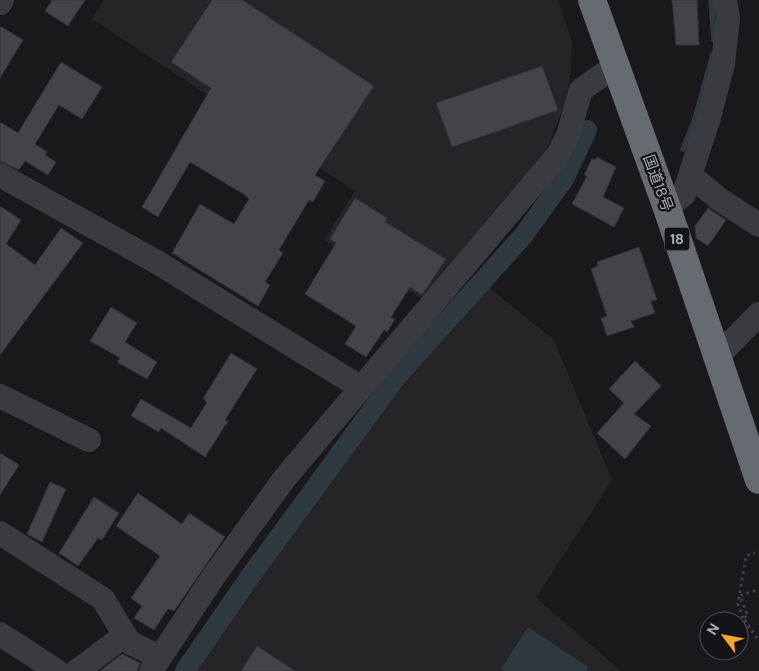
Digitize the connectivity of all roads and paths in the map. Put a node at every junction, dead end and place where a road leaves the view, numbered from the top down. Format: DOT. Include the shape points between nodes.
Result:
graph roads {
  1 [pos="2,0"];
  2 [pos="592,0"];
  3 [pos="725,0"];
  4 [pos="0,3"];
  5 [pos="615,66"];
  6 [pos="0,175"];
  7 [pos="691,176"];
  8 [pos="667,208"];
  9 [pos="759,225"];
  10 [pos="759,314"];
  11 [pos="717,357"];
  12 [pos="360,388"];
  13 [pos="0,396"];
  14 [pos="89,440"];
  15 [pos="759,480"];
  16 [pos="0,533"];
  17 [pos="756,553"];
  18 [pos="759,590"];
  19 [pos="740,611"];
  20 [pos="746,611"];
  21 [pos="749,627"];
  22 [pos="0,634"];
  23 [pos="125,635"];
  24 [pos="757,638"];
  25 [pos="155,664"];
  26 [pos="57,671"];
  27 [pos="77,671"];
  1 -- 4 [label="street"];
  2 -- 5 [label="highway, 国道18号 / 18"];
  3 -- 7 [label="street" via="728,18 723,64"];
  5 -- 8 [label="highway, 国道18号 / 18"];
  5 -- 12 [label="street" via="581,90 568,135 558,155"];
  6 -- 12 [label="street" via="155,261"];
  7 -- 8 [label="street" via="684,194"];
  7 -- 9 [label="street"];
  8 -- 11 [label="highway, 国道18号 / 18"];
  10 -- 11 [label="street"];
  11 -- 15 [label="highway, 国道18号 / 18"];
  12 -- 25 [label="street" via="284,479"];
  13 -- 14 [label="street"];
  16 -- 23 [label="street" via="103,599"];
  17 -- 19 [label="path" via="746,556 738,604"];
  18 -- 20 [label="path" via="740,596"];
  21 -- 24 [label="path"];
  22 -- 26 [label="street"];
  23 -- 25 [label="street"];
  23 -- 27 [label="street"];
}
